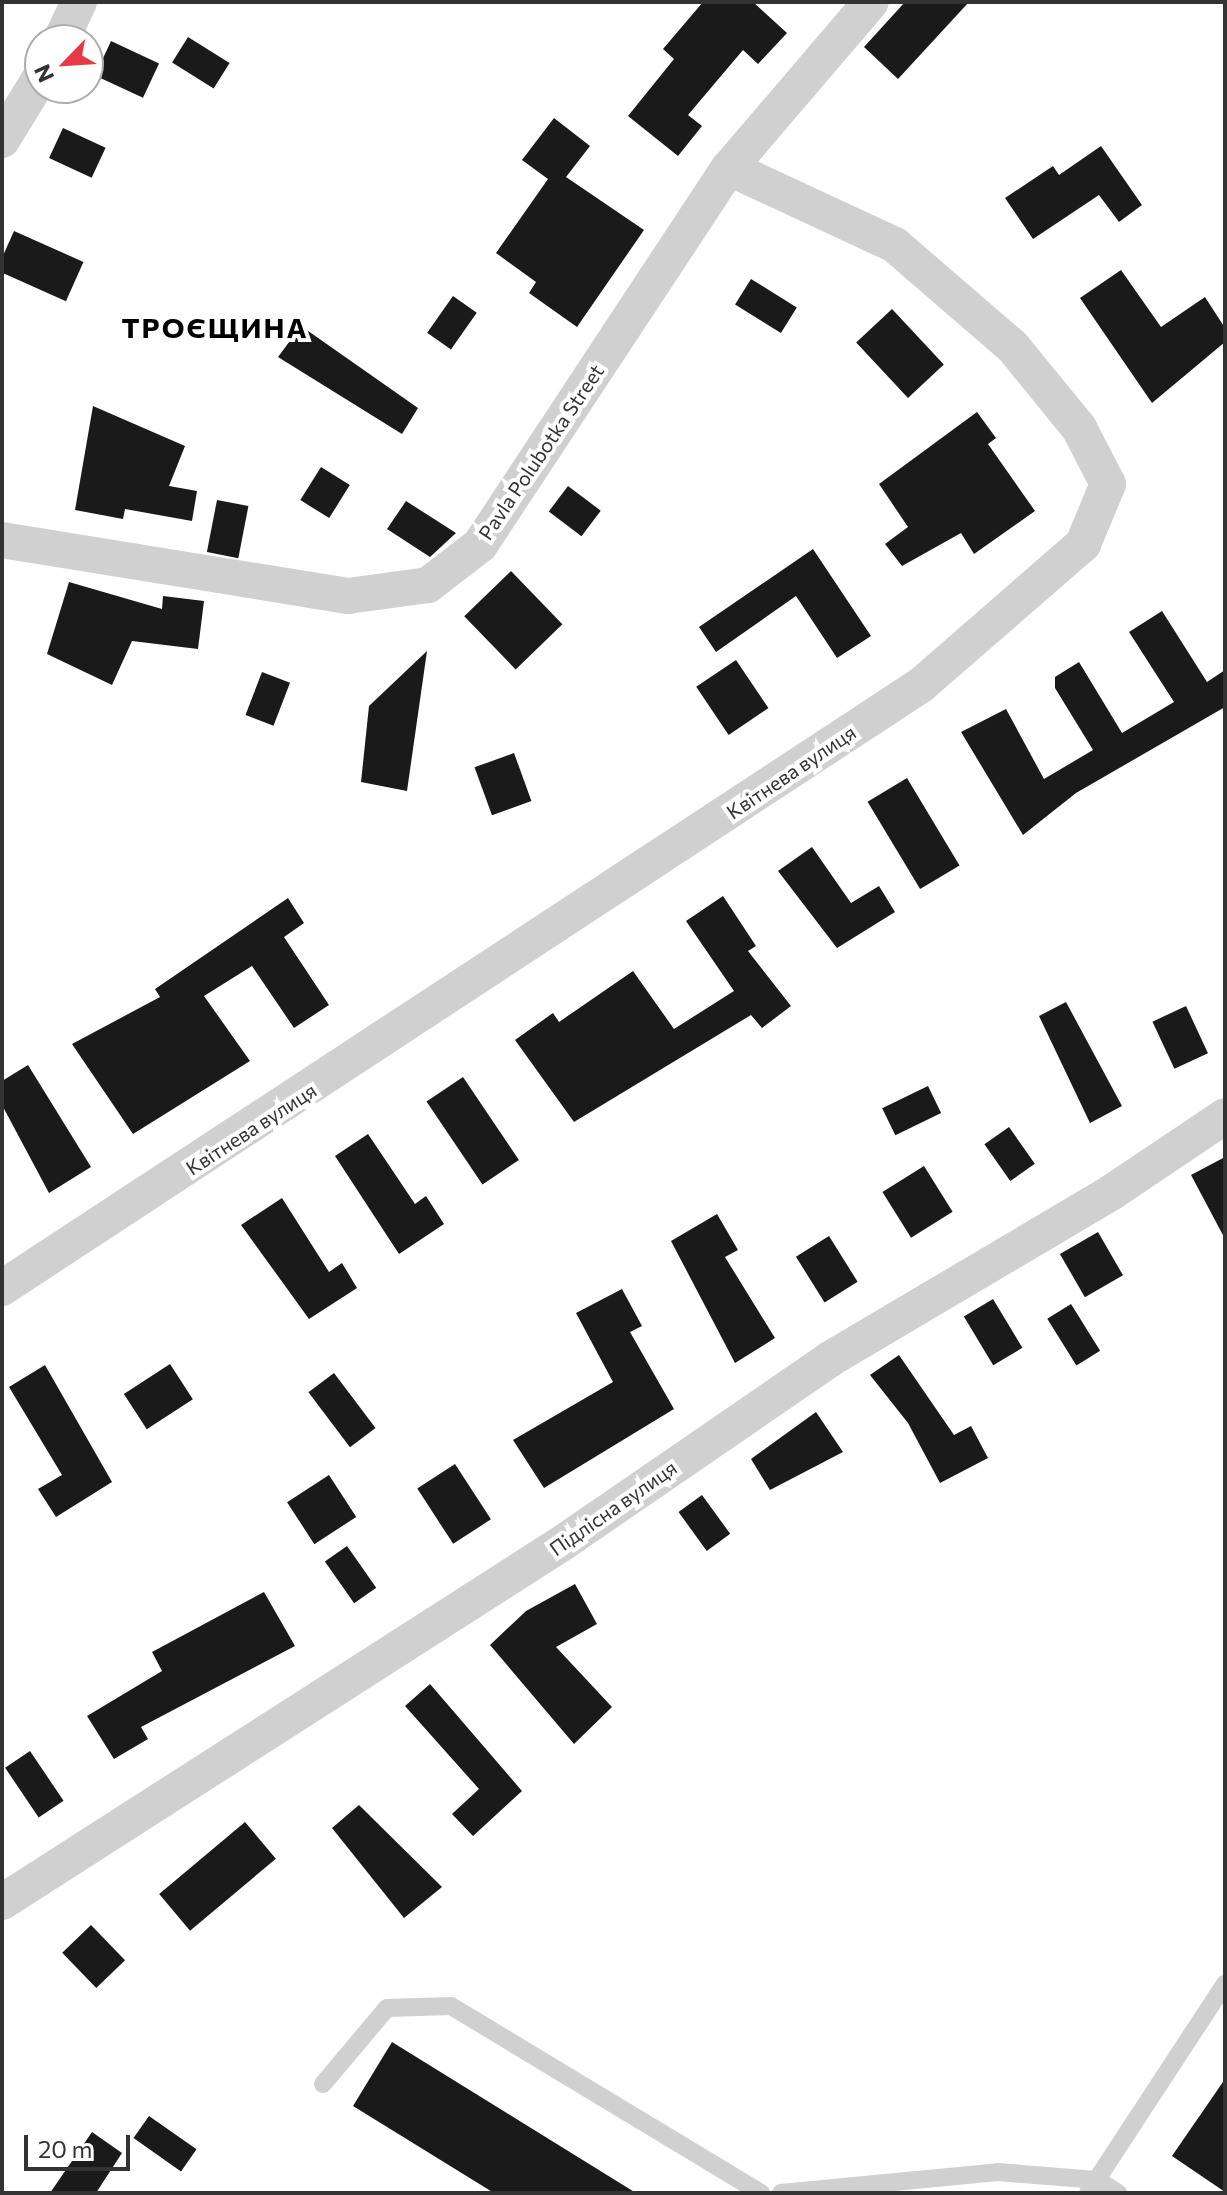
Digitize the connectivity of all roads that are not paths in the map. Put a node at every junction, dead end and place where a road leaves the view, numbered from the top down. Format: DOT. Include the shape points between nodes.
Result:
graph roads {
  1 [pos="79,2"];
  2 [pos="871,2"];
  3 [pos="69,24"];
  4 [pos="24,104"];
  5 [pos="2,140"];
  6 [pos="729,168"];
  7 [pos="2,540"];
  8 [pos="1225,1116"];
  9 [pos="2,1288"];
  10 [pos="2,1902"];
  11 [pos="1225,1984"];
  12 [pos="323,2084"];
  13 [pos="1092,2186"];
  14 [pos="761,2193"];
  15 [pos="781,2193"];
  16 [pos="1118,2193"];
  1 -- 3 [label="street"];
  2 -- 6 [label="street, Pavla Polubotka Street"];
  4 -- 5 [label="street"];
  6 -- 7 [label="street, Pavla Polubotka Street" via="480,545 428,585 348,596"];
  6 -- 9 [label="street, Квітнева вулиця" via="895,245 1013,347 1079,428 1108,484 1083,544 921,685"];
  8 -- 10 [label="street, Підлісна вулиця" via="1112,1192 830,1359 525,1568"];
  11 -- 13 [label="lane"];
  12 -- 14 [label="lane" via="387,2008 451,2006"];
  13 -- 15 [label="lane" via="998,2172"];
  13 -- 16 [label="lane"];
}
